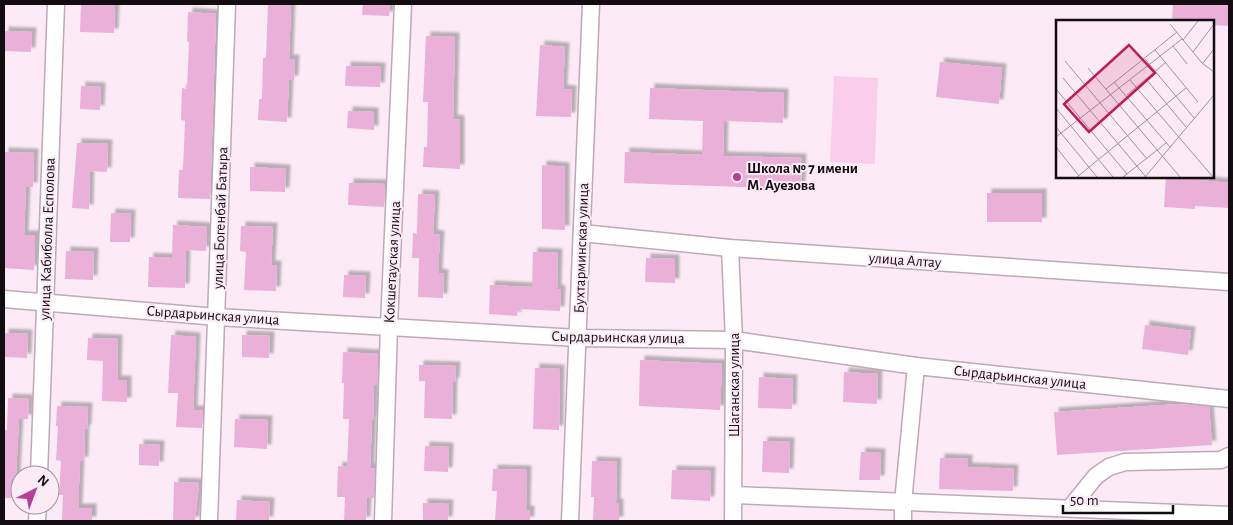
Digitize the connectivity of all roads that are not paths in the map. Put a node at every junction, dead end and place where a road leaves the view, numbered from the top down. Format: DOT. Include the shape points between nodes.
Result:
graph roads {
  1 [pos="56,4"];
  2 [pos="228,4"];
  3 [pos="403,4"];
  4 [pos="591,4"];
  5 [pos="582,233"];
  6 [pos="730,248"];
  7 [pos="1229,282"];
  8 [pos="4,299"];
  9 [pos="45,302"];
  10 [pos="217,317"];
  11 [pos="389,326"];
  12 [pos="578,338"];
  13 [pos="734,340"];
  14 [pos="916,366"];
  15 [pos="1229,399"];
  16 [pos="1229,456"];
  17 [pos="39,465"];
  18 [pos="734,495"];
  19 [pos="903,503"];
  20 [pos="1070,508"];
  21 [pos="1087,515"];
  22 [pos="1229,515"];
  23 [pos="209,521"];
  24 [pos="383,521"];
  25 [pos="570,521"];
  26 [pos="733,521"];
  27 [pos="903,521"];
  1 -- 9 [label="street, улица Кабиболла Есполова"];
  2 -- 10 [label="street, улица Богенбай Батыра"];
  3 -- 11 [label="street, Кокшетауская улица"];
  4 -- 5 [label="street, Бухтарминская улица"];
  5 -- 6 [label="street, улица Алтау"];
  5 -- 12 [label="street, Бухтарминская улица"];
  6 -- 7 [label="street, улица Алтау"];
  6 -- 13 [label="street, Шаганская улица"];
  8 -- 9 [label="street, Сырдарьинская улица"];
  9 -- 10 [label="street, Сырдарьинская улица"];
  9 -- 17 [label="street, улица Кабиболла Есполова"];
  10 -- 11 [label="street, Сырдарьинская улица"];
  10 -- 23 [label="street, улица Богенбай Батыра"];
  11 -- 12 [label="street, Сырдарьинская улица"];
  11 -- 24 [label="street, Кокшетауская улица"];
  12 -- 13 [label="street, Сырдарьинская улица"];
  12 -- 25 [label="street, Бухтарминская улица"];
  13 -- 14 [label="street, Сырдарьинская улица"];
  13 -- 18 [label="street, Шаганская улица"];
  14 -- 15 [label="street, Сырдарьинская улица"];
  14 -- 19 [label="street"];
  16 -- 20 [label="street" via="1221,460 1125,462 1109,467 1096,476"];
  18 -- 19 [label="street"];
  18 -- 26 [label="street, Шаганская улица"];
  19 -- 20 [label="street"];
  19 -- 27 [label="street"];
  20 -- 21 [label="street"];
  21 -- 22 [label="street"];
}
